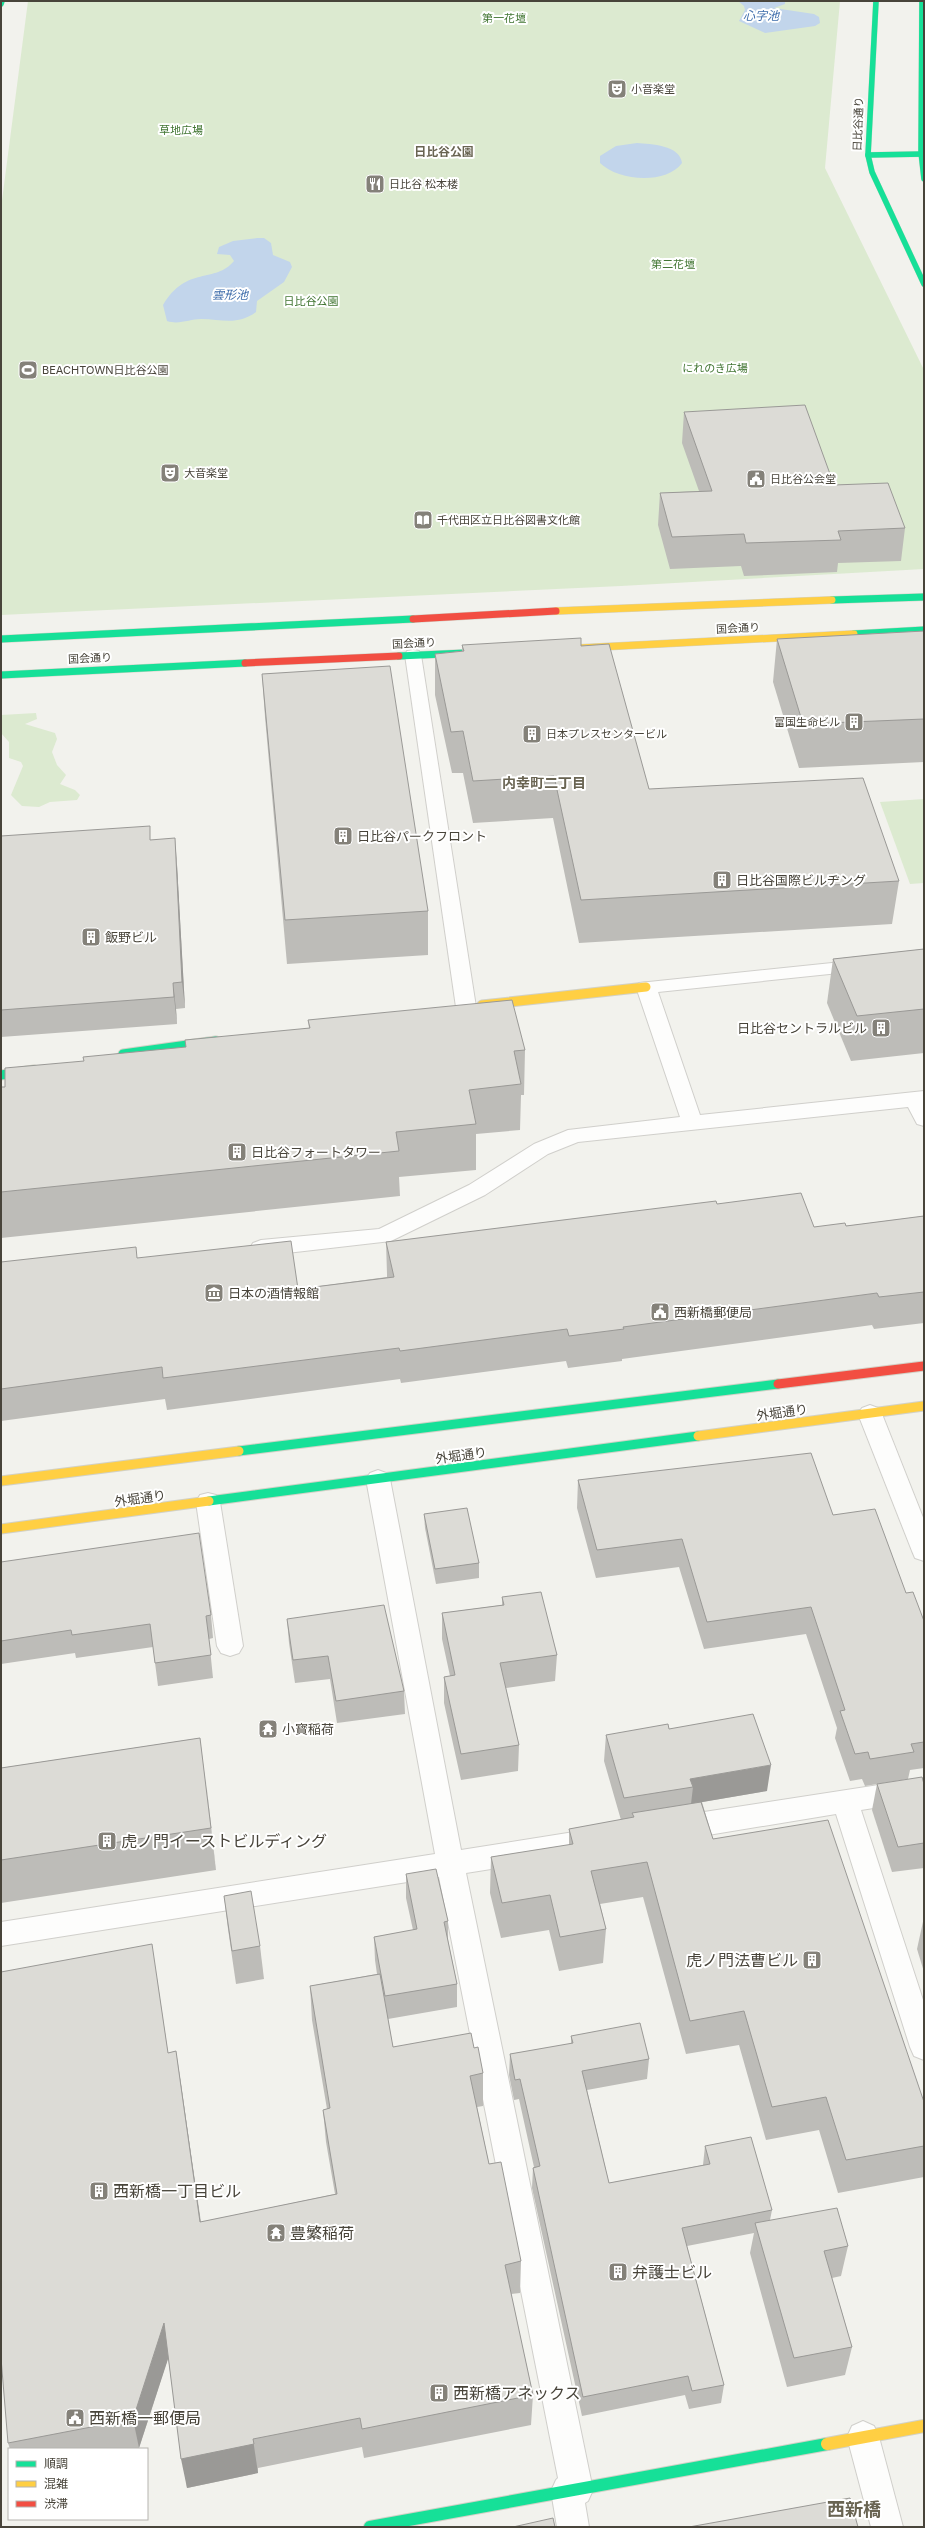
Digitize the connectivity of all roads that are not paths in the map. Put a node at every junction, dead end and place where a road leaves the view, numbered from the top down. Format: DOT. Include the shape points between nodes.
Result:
graph roads {
  1 [pos="2,1"];
  2 [pos="876,1"];
  3 [pos="922,1"];
  4 [pos="1,4"];
  5 [pos="868,154"];
  6 [pos="923,154"];
  7 [pos="924,179"];
  8 [pos="924,284"];
  9 [pos="924,597"];
  10 [pos="924,630"];
  11 [pos="1,639"];
  12 [pos="570,648"];
  13 [pos="476,652"];
  14 [pos="413,655"];
  15 [pos="1,675"];
  16 [pos="876,965"];
  17 [pos="646,987"];
  18 [pos="462,1008"];
  19 [pos="230,1040"];
  20 [pos="112,1056"];
  21 [pos="46,1068"];
  22 [pos="1,1075"];
  23 [pos="920,1098"];
  24 [pos="924,1119"];
  25 [pos="692,1122"];
  26 [pos="243,1250"];
  27 [pos="924,1366"];
  28 [pos="924,1406"];
  29 [pos="870,1414"];
  30 [pos="378,1479"];
  31 [pos="1,1481"];
  32 [pos="208,1502"];
  33 [pos="1,1529"];
  34 [pos="924,1551"];
  35 [pos="230,1646"];
  36 [pos="924,1789"];
  37 [pos="844,1802"];
  38 [pos="652,1832"];
  39 [pos="621,1836"];
  40 [pos="450,1862"];
  41 [pos="1,1934"];
  42 [pos="924,2047"];
  43 [pos="924,2426"];
  44 [pos="863,2437"];
  45 [pos="572,2491"];
  46 [pos="370,2527"];
  47 [pos="573,2527"];
  48 [pos="887,2527"];
  1 -- 4 [label="main road"];
  2 -- 5 [label="main road, 日比谷通り"];
  3 -- 6 [label="main road"];
  5 -- 6 [label="main road"];
  5 -- 8 [label="main road, 日比谷通り" via="872,172"];
  6 -- 7 [label="main road"];
  9 -- 11 [label="main road, 国会通り" via="626,608"];
  10 -- 12 [label="main road, 国会通り"];
  13 -- 14 [label="main road, 国会通り"];
  14 -- 15 [label="main road, 国会通り"];
  14 -- 18 [label="street"];
  16 -- 17 [label="street"];
  17 -- 18 [label="main road"];
  17 -- 25 [label="street"];
  19 -- 20 [label="main road"];
  21 -- 22 [label="main road"];
  23 -- 24 [label="street"];
  23 -- 25 [label="street"];
  25 -- 26 [label="street" via="575,1136 541,1150 477,1190 382,1236"];
  27 -- 31 [label="main road"];
  28 -- 29 [label="main road, 外堀通り"];
  29 -- 30 [label="main road, 外堀通り"];
  29 -- 34 [label="street"];
  30 -- 32 [label="main road, 外堀通り"];
  30 -- 40 [label="street"];
  32 -- 33 [label="main road, 外堀通り"];
  32 -- 35 [label="street"];
  36 -- 37 [label="street"];
  37 -- 38 [label="street"];
  37 -- 42 [label="street"];
  39 -- 40 [label="street"];
  40 -- 41 [label="street"];
  40 -- 45 [label="street"];
  43 -- 44 [label="main road"];
  44 -- 45 [label="main road"];
  44 -- 48 [label="street"];
  45 -- 46 [label="main road"];
  45 -- 47 [label="street"];
}
